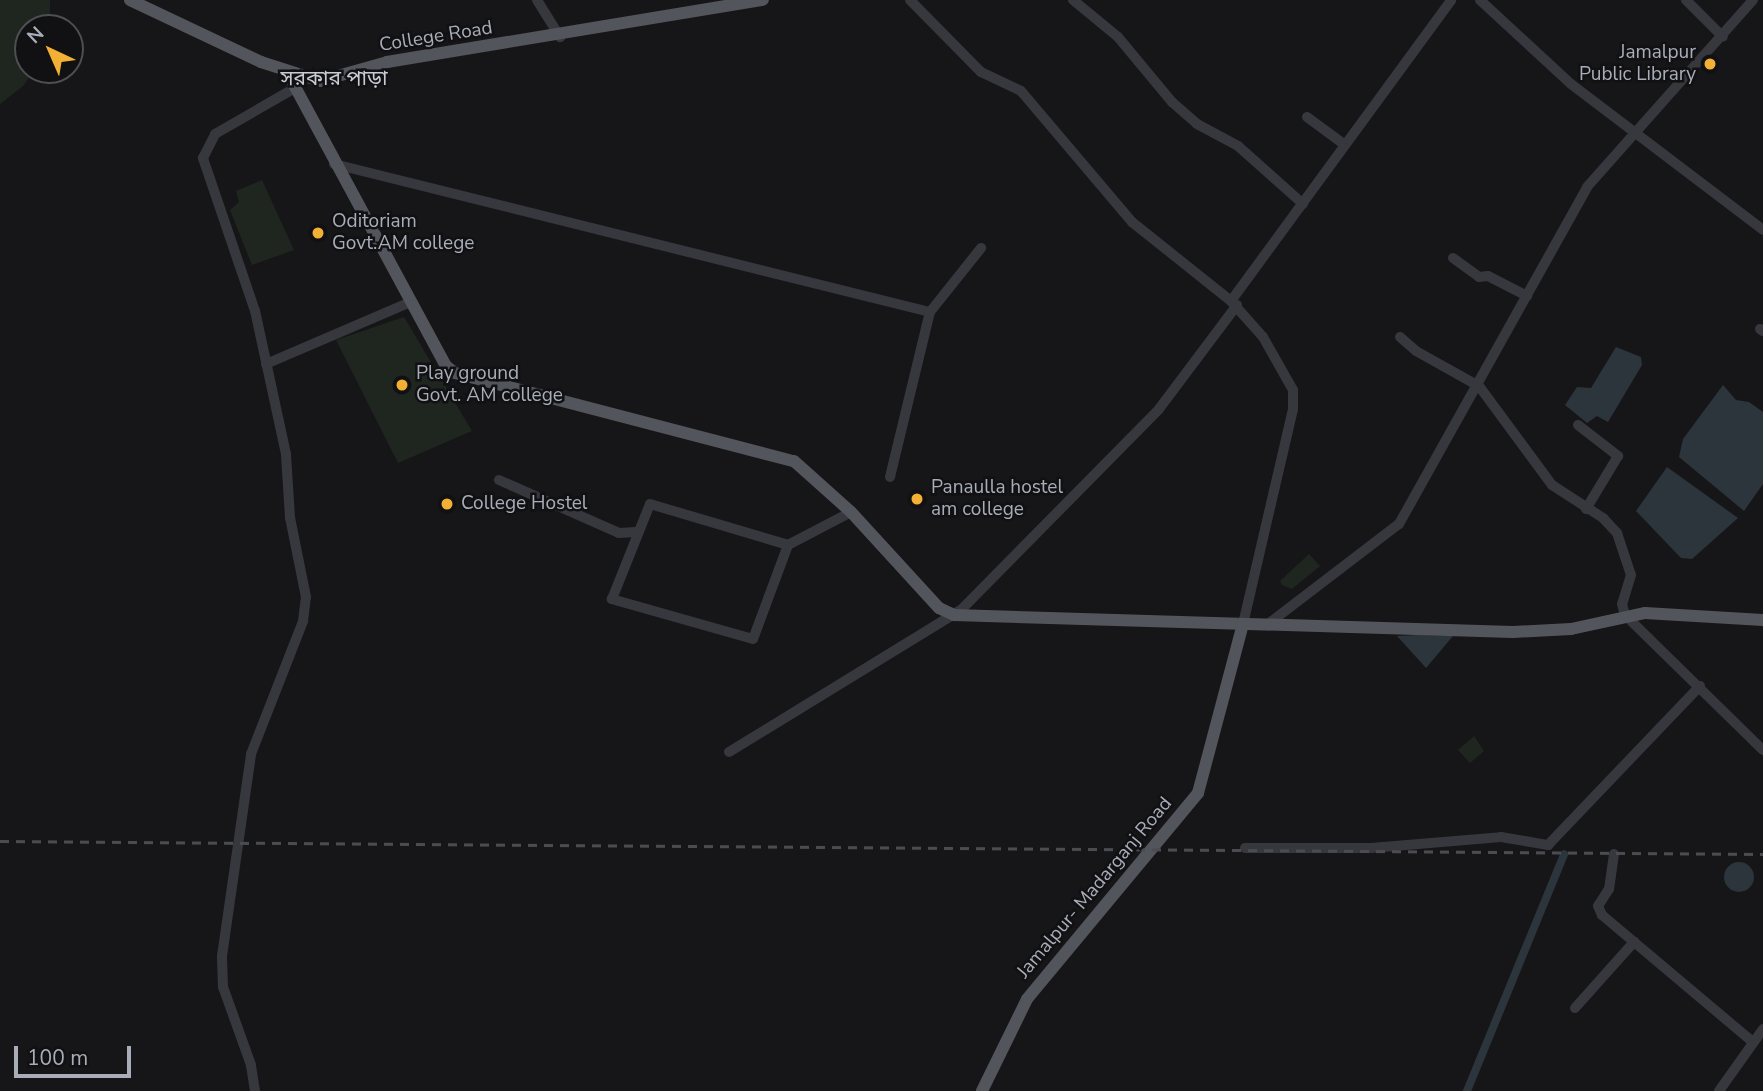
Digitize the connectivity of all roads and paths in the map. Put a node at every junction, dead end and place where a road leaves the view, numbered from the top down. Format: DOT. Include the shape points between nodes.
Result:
graph roads {
  1 [pos="130,0"];
  2 [pos="537,0"];
  3 [pos="763,0"];
  4 [pos="910,0"];
  5 [pos="1073,0"];
  6 [pos="1451,0"];
  7 [pos="1480,0"];
  8 [pos="1686,0"];
  9 [pos="1754,0"];
  10 [pos="560,37"];
  11 [pos="1723,37"];
  12 [pos="287,72"];
  13 [pos="295,88"];
  14 [pos="1307,117"];
  15 [pos="1632,133"];
  16 [pos="1345,145"];
  17 [pos="334,164"];
  18 [pos="1303,204"];
  19 [pos="1763,230"];
  20 [pos="981,248"];
  21 [pos="1453,258"];
  22 [pos="1527,296"];
  23 [pos="408,303"];
  24 [pos="1234,303"];
  25 [pos="930,312"];
  26 [pos="1400,337"];
  27 [pos="266,364"];
  28 [pos="1479,386"];
  29 [pos="1578,425"];
  30 [pos="890,477"];
  31 [pos="499,480"];
  32 [pos="1586,509"];
  33 [pos="851,512"];
  34 [pos="636,532"];
  35 [pos="619,533"];
  36 [pos="788,545"];
  37 [pos="629,549"];
  38 [pos="954,615"];
  39 [pos="1625,615"];
  40 [pos="1763,620"];
  41 [pos="1243,624"];
  42 [pos="1268,624"];
  43 [pos="1700,686"];
  44 [pos="1763,750"];
  45 [pos="729,752"];
  46 [pos="1245,848"];
  47 [pos="1614,854"];
  48 [pos="1634,942"];
  49 [pos="1575,1008"];
  50 [pos="1763,1029"];
  51 [pos="1753,1042"];
  52 [pos="254,1091"];
  53 [pos="982,1091"];
  54 [pos="1719,1091"];
  1 -- 12 [label="main road, College Road"];
  2 -- 10 [label="street"];
  3 -- 10 [label="main road, College Road"];
  4 -- 24 [label="street" via="981,72 1021,91 1132,222"];
  5 -- 18 [label="street" via="1118,37 1172,102 1197,124 1238,146"];
  6 -- 16 [label="street"];
  7 -- 15 [label="street"];
  8 -- 11 [label="street"];
  9 -- 11 [label="street"];
  10 -- 12 [label="main road, College Road" via="387,62 320,81"];
  11 -- 15 [label="street"];
  12 -- 13 [label="main road"];
  13 -- 17 [label="main road"];
  13 -- 27 [label="street" via="215,134 204,159 245,275"];
  14 -- 16 [label="street"];
  15 -- 19 [label="street"];
  15 -- 22 [label="street" via="1587,187"];
  16 -- 18 [label="street"];
  17 -- 23 [label="main road"];
  17 -- 25 [label="street"];
  18 -- 24 [label="street"];
  20 -- 25 [label="street"];
  21 -- 22 [label="street" via="1479,277 1488,276"];
  22 -- 28 [label="street"];
  23 -- 27 [label="street"];
  23 -- 33 [label="main road" via="446,366 455,373 794,461"];
  24 -- 38 [label="street" via="1159,409"];
  24 -- 41 [label="street" via="1279,361 1293,390 1293,409"];
  25 -- 30 [label="street"];
  26 -- 28 [label="street"];
  27 -- 52 [label="street" via="286,454 290,518 306,609 251,754 222,956 223,986 251,1065"];
  28 -- 32 [label="street" via="1552,485"];
  28 -- 42 [label="street" via="1399,524"];
  29 -- 32 [label="street" via="1618,456"];
  31 -- 35 [label="street"];
  32 -- 39 [label="street" via="1603,517 1617,533 1627,560 1631,575 1622,604"];
  33 -- 36 [label="street"];
  33 -- 38 [label="main road" via="939,608"];
  34 -- 35 [label="street"];
  34 -- 36 [label="street" via="650,503"];
  34 -- 37 [label="street"];
  35 -- 37 [label="street"];
  36 -- 37 [label="street" via="752,639 612,599"];
  38 -- 41 [label="main road"];
  38 -- 45 [label="street" via="942,618"];
  39 -- 40 [label="main road" via="1703,613"];
  39 -- 42 [label="main road" via="1600,625 1513,632"];
  39 -- 43 [label="street"];
  41 -- 42 [label="main road"];
  41 -- 53 [label="main road, Jamalpur- Madarganj Road" via="1198,793 1027,999"];
  43 -- 44 [label="street"];
  43 -- 46 [label="street" via="1548,845 1501,837 1371,848"];
  47 -- 48 [label="street" via="1609,889 1598,906"];
  48 -- 49 [label="street"];
  48 -- 51 [label="street"];
  50 -- 51 [label="street"];
  51 -- 54 [label="street"];
}
